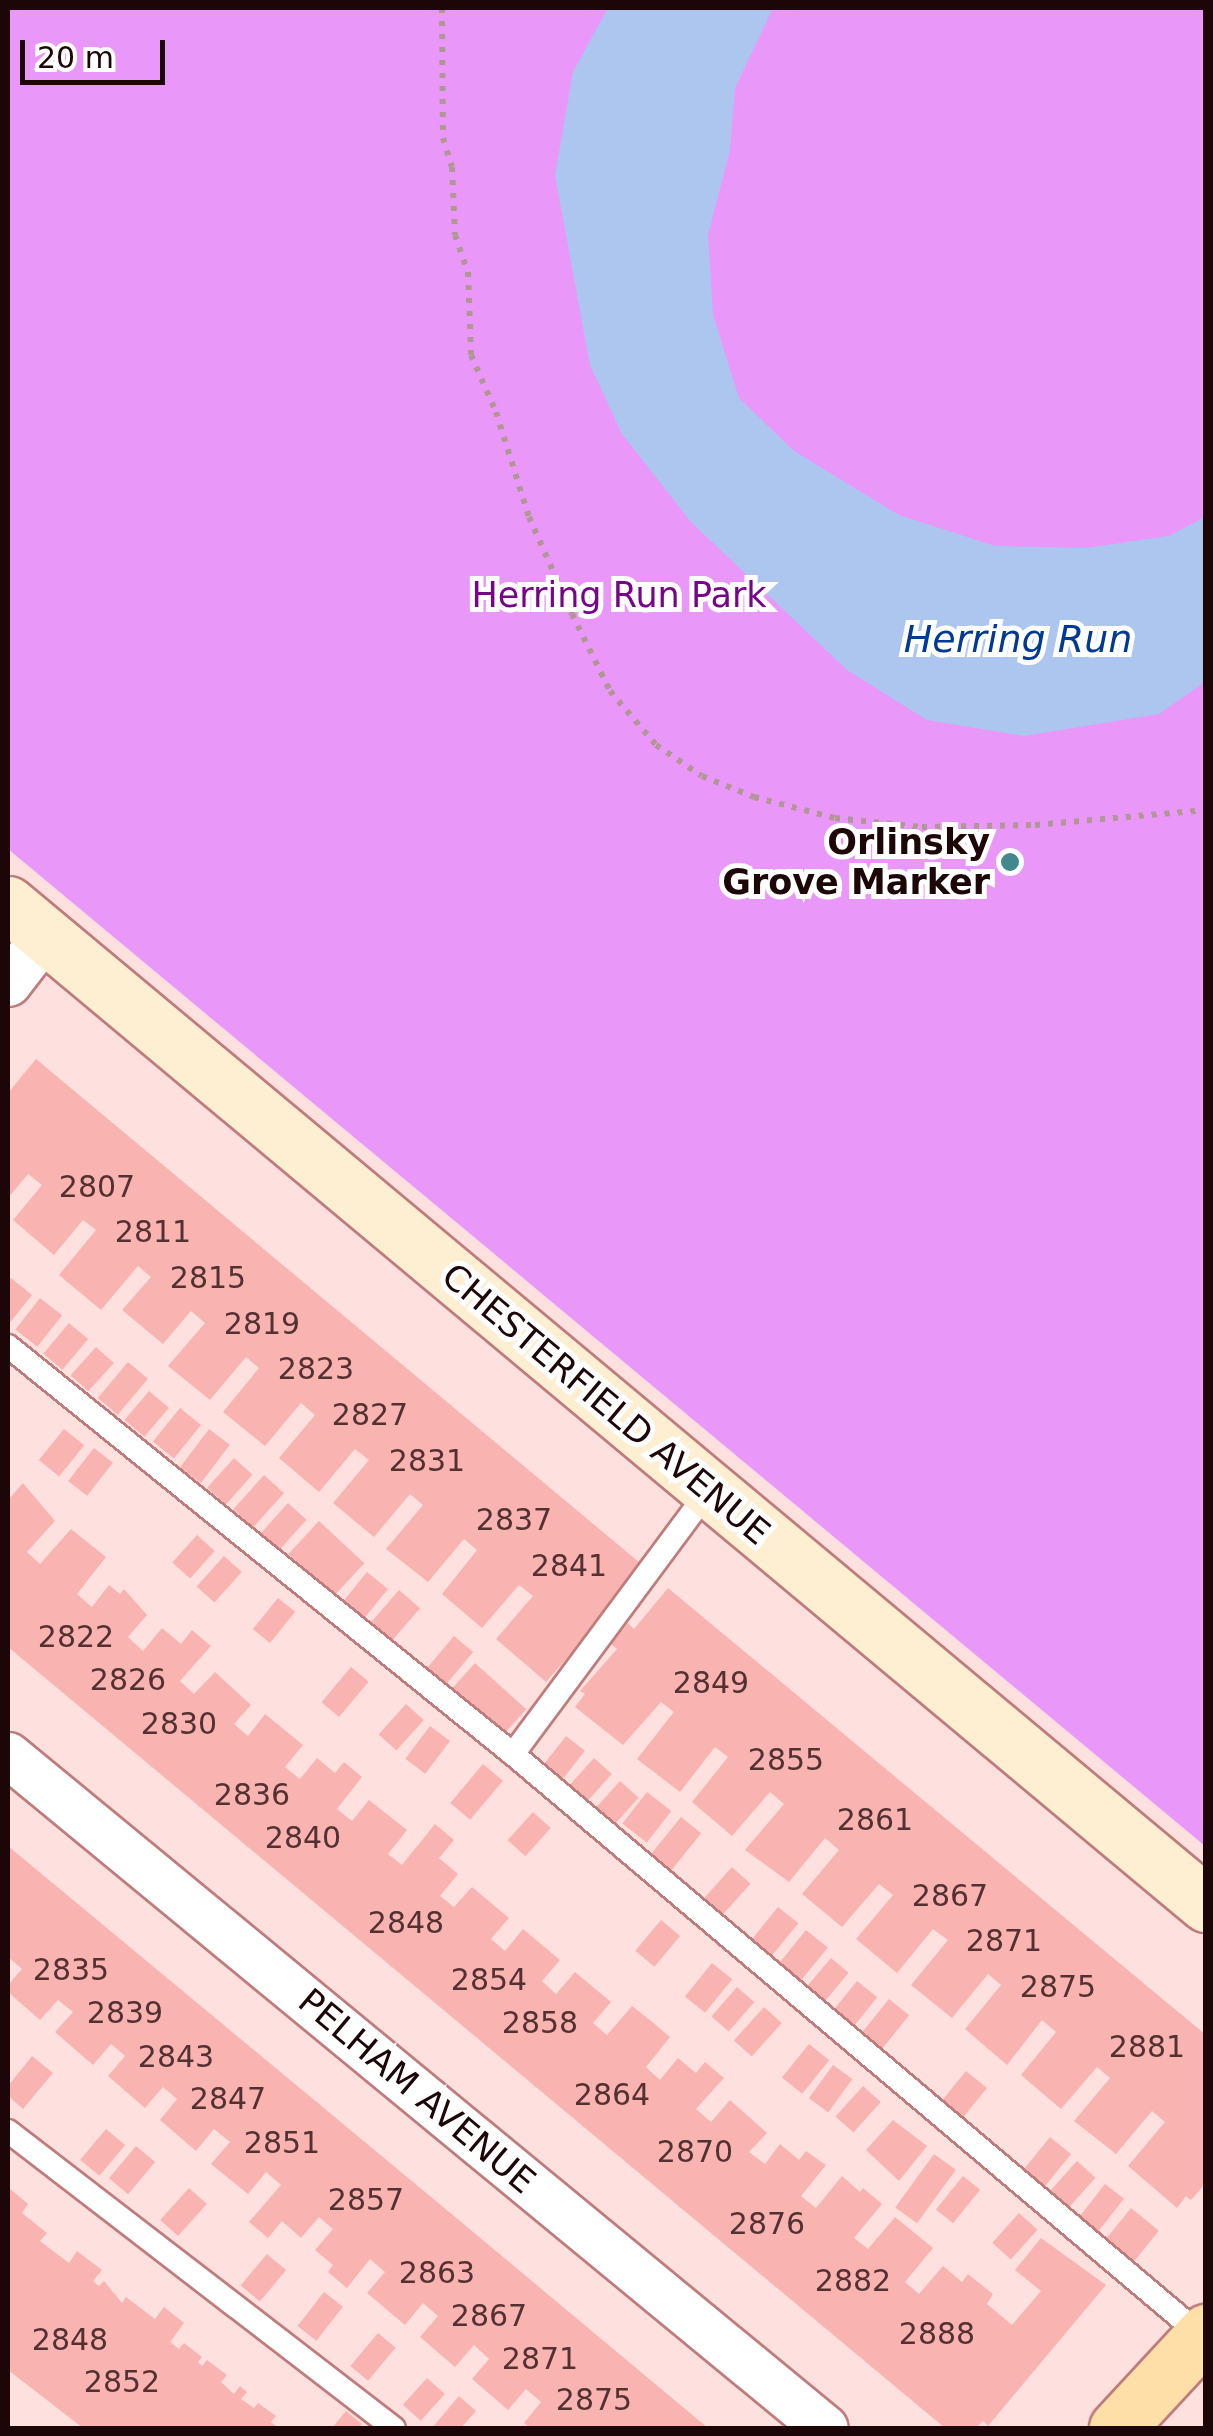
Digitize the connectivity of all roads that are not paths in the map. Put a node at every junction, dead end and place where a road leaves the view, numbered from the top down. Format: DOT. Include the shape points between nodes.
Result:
graph roads {
  1 [pos="26,920"];
  2 [pos="8,983"];
  3 [pos="8,1346"];
  4 [pos="709,1490"];
  5 [pos="512,1754"];
  6 [pos="8,1755"];
  7 [pos="1206,1904"];
  8 [pos="8,2132"];
  9 [pos="1204,2334"];
  10 [pos="394,2428"];
  11 [pos="825,2428"];
  12 [pos="1117,2428"];
  1 -- 2 [label="street"];
  1 -- 4 [label="street, CHESTERFIELD AVENUE"];
  3 -- 5 [label="lane"];
  4 -- 5 [label="lane"];
  4 -- 7 [label="street, CHESTERFIELD AVENUE"];
  5 -- 9 [label="lane"];
  6 -- 11 [label="street, PELHAM AVENUE"];
  8 -- 10 [label="lane"];
  9 -- 12 [label="main road"];
}
